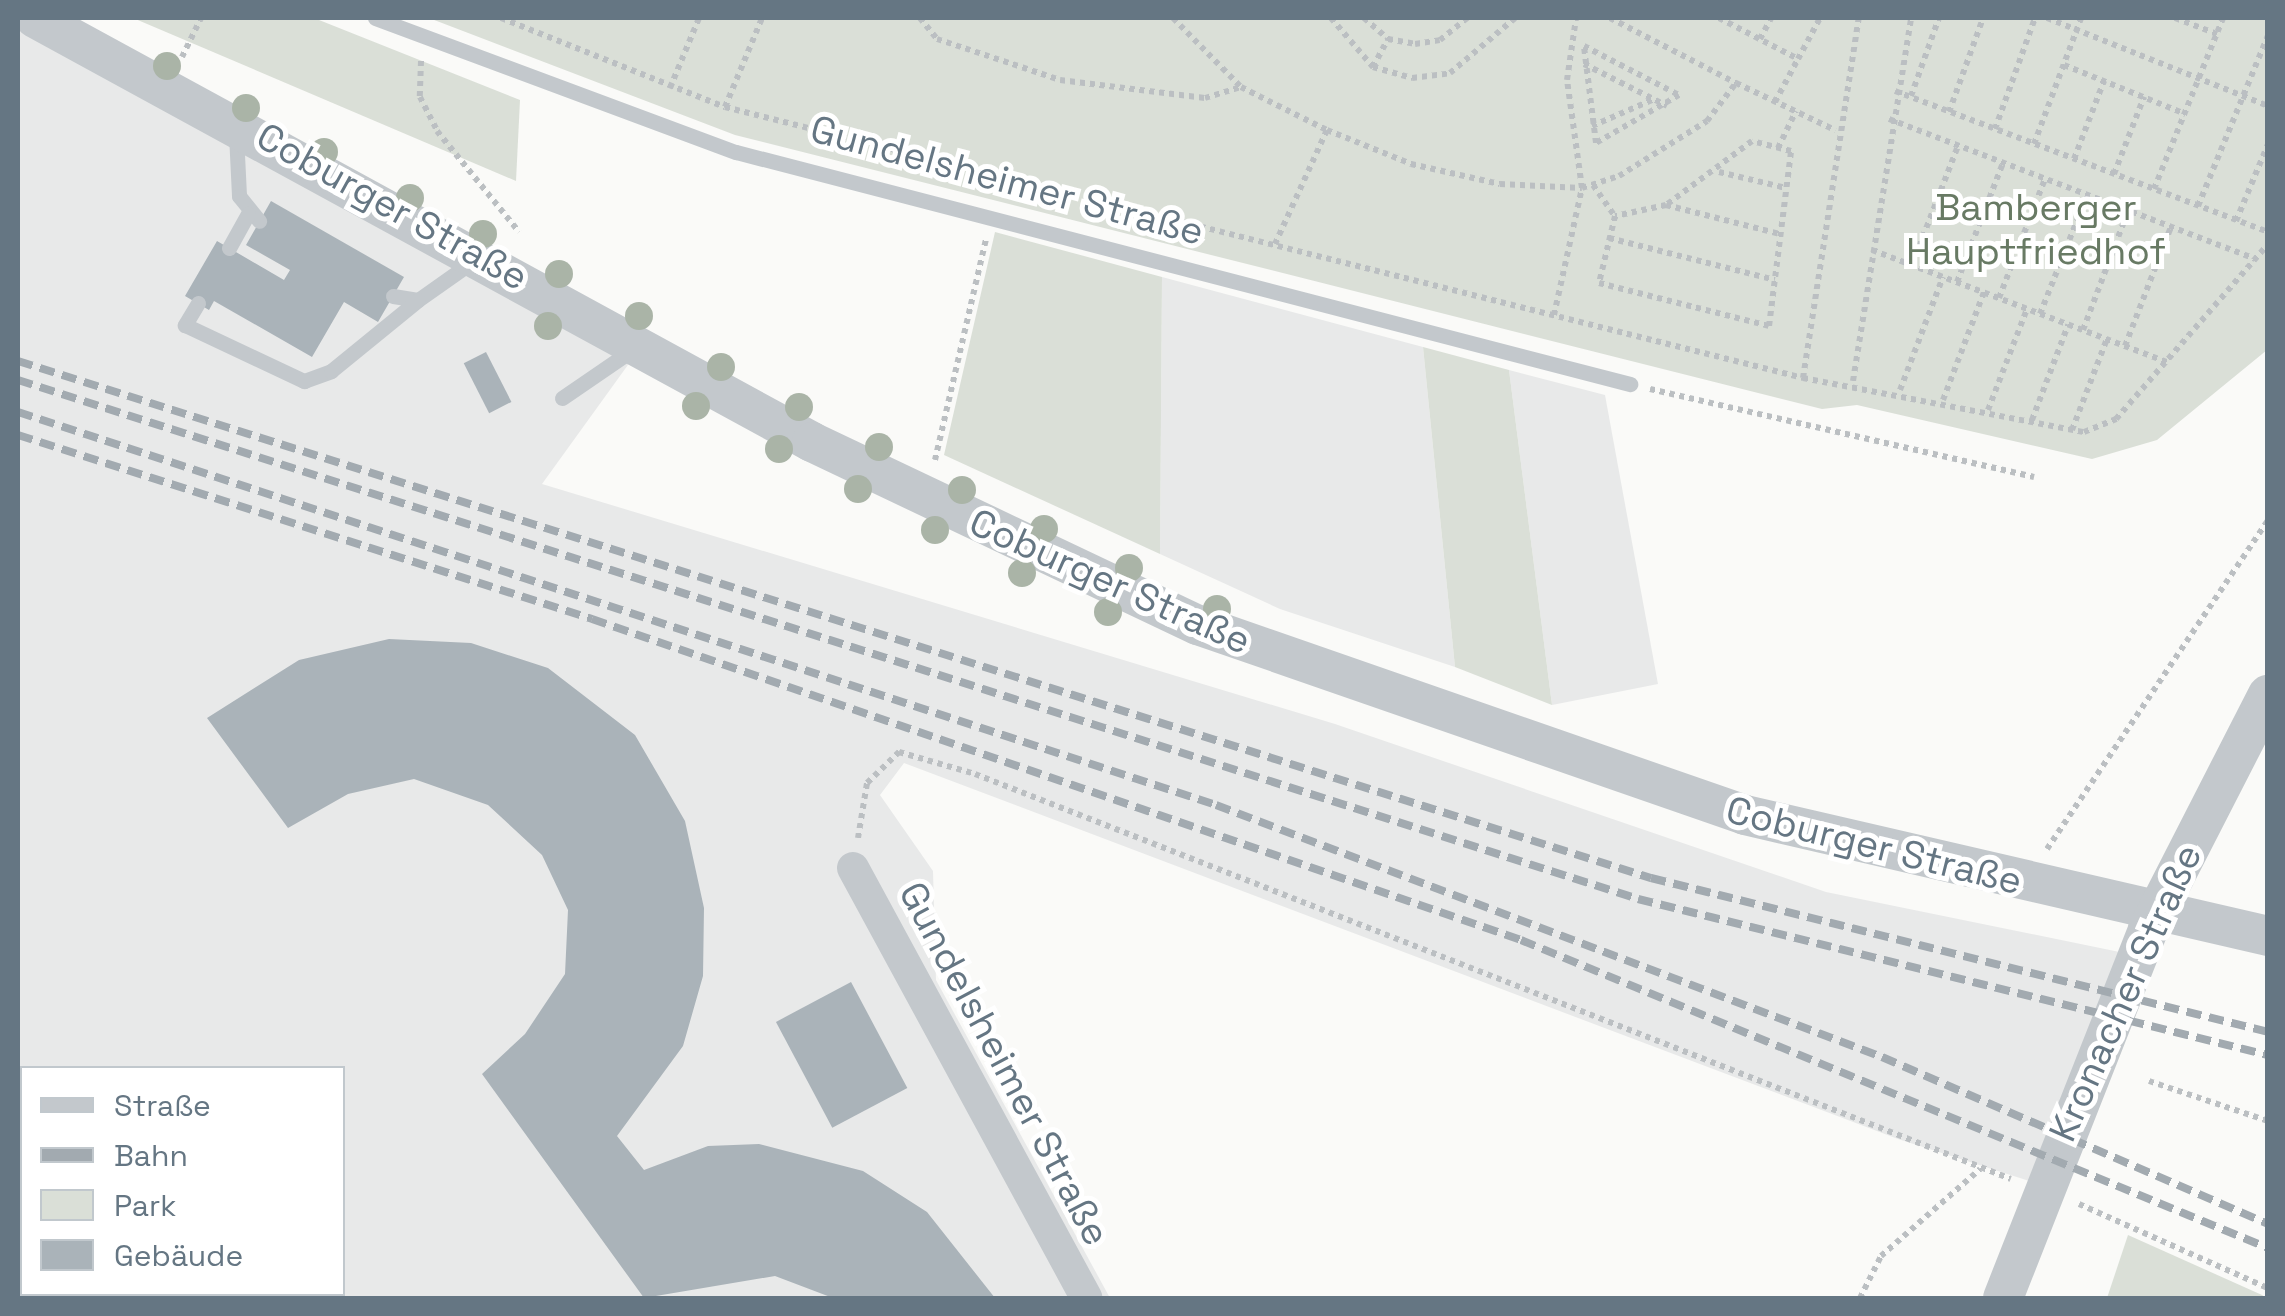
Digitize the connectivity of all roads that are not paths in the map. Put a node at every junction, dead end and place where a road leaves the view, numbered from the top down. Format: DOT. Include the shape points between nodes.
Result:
graph roads {
  1 [pos="35,18"];
  2 [pos="375,18"];
  3 [pos="235,120"];
  4 [pos="229,248"];
  5 [pos="481,256"];
  6 [pos="392,296"];
  7 [pos="418,300"];
  8 [pos="198,303"];
  9 [pos="638,346"];
  10 [pos="1630,384"];
  11 [pos="562,398"];
  12 [pos="2268,695"];
  13 [pos="853,868"];
  14 [pos="2268,936"];
  15 [pos="1086,1298"];
  16 [pos="2003,1298"];
  1 -- 3 [label="street, Coburger Straße"];
  2 -- 10 [label="lane, Gundelsheimer Straße" via="736,152"];
  3 -- 4 [label="lane" via="254,218"];
  3 -- 5 [label="street, Coburger Straße"];
  5 -- 7 [label="lane"];
  5 -- 9 [label="street, Coburger Straße"];
  6 -- 7 [label="lane"];
  7 -- 8 [label="lane" via="331,371 304,381 185,325"];
  9 -- 11 [label="lane"];
  9 -- 14 [label="street, Coburger Straße" via="970,521 1339,680 1746,816"];
  12 -- 16 [label="street, Kronacher Straße" via="2213,796 2091,1061"];
  13 -- 15 [label="street, Gundelsheimer Straße"];
}
